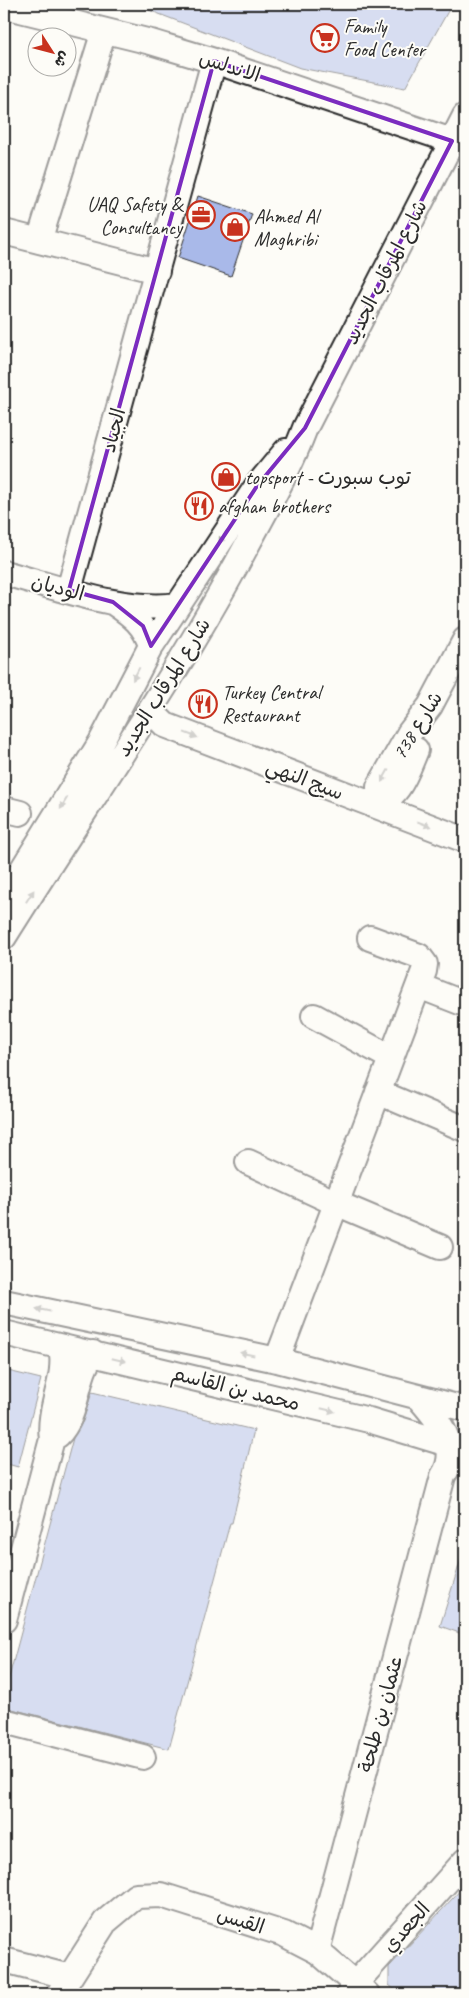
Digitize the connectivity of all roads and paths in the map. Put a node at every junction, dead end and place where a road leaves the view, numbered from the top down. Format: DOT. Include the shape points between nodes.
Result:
graph roads {
  1 [pos="4,6"];
  2 [pos="104,31"];
  3 [pos="214,61"];
  4 [pos="465,116"];
  5 [pos="452,141"];
  6 [pos="4,232"];
  7 [pos="39,241"];
  8 [pos="157,270"];
  9 [pos="305,428"];
  10 [pos="208,560"];
  11 [pos="4,573"];
  12 [pos="69,590"];
  13 [pos="113,602"];
  14 [pos="178,605"];
  15 [pos="465,640"];
  16 [pos="151,646"];
  17 [pos="150,710"];
  18 [pos="381,806"];
  19 [pos="465,840"];
  20 [pos="4,899"];
  21 [pos="4,937"];
  22 [pos="370,938"];
  23 [pos="419,986"];
  24 [pos="465,1004"];
  25 [pos="314,1016"];
  26 [pos="391,1058"];
  27 [pos="378,1092"];
  28 [pos="465,1129"];
  29 [pos="248,1162"];
  30 [pos="336,1203"];
  31 [pos="440,1246"];
  32 [pos="4,1302"];
  33 [pos="4,1333"];
  34 [pos="61,1347"];
  35 [pos="92,1353"];
  36 [pos="277,1360"];
  37 [pos="418,1397"];
  38 [pos="465,1408"];
  39 [pos="424,1436"];
  40 [pos="52,1439"];
  41 [pos="457,1447"];
  42 [pos="443,1476"];
  43 [pos="4,1620"];
  44 [pos="4,1721"];
  45 [pos="143,1757"];
  46 [pos="465,1861"];
  47 [pos="317,1951"];
  48 [pos="4,1960"];
  49 [pos="65,1986"];
  50 [pos="357,1990"];
  1 -- 2 [label="street, الاندلس"];
  2 -- 3 [label="street, الاندلس"];
  2 -- 7 [label="street"];
  3 -- 5 [label="street, الاندلس"];
  3 -- 8 [label="street, الجياد"];
  4 -- 5 [label="street, شارع المرقاب الجديد"];
  5 -- 9 [label="street, شارع المرقاب الجديد"];
  6 -- 7 [label="street"];
  7 -- 8 [label="street"];
  8 -- 12 [label="street, الجياد"];
  9 -- 10 [label="street, شارع المرقاب الجديد, one-way" via="257,486"];
  9 -- 17 [label="street, شارع المرقاب الجديد" via="293,460 228,581"];
  10 -- 14 [label="street, شارع المرقاب الجديد"];
  10 -- 17 [label="street" via="202,590 154,676"];
  11 -- 12 [label="street, الوديان"];
  12 -- 13 [label="street, الوديان"];
  13 -- 14 [label="street, الوديان" via="150,607"];
  13 -- 16 [label="street, الوديان" via="136,618"];
  14 -- 16 [label="street, شارع المرقاب الجديد"];
  15 -- 18 [label="street, شارع 738" via="430,706 415,753 395,794"];
  16 -- 20 [label="street, شارع المرقاب الجديد, one-way" via="101,742"];
  17 -- 18 [label="street, سيج النهي, one-way" via="165,725"];
  21 -- 17 [label="street, شارع المرقاب الجديد, one-way"];
  18 -- 19 [label="street, سيج النهي, one-way"];
  22 -- 23 [label="street" via="419,956 423,960 424,971"];
  23 -- 24 [label="street"];
  23 -- 26 [label="street"];
  25 -- 26 [label="street"];
  26 -- 27 [label="street"];
  27 -- 28 [label="street"];
  27 -- 30 [label="street"];
  29 -- 30 [label="street"];
  30 -- 31 [label="street"];
  30 -- 36 [label="street"];
  36 -- 32 [label="street, محمد بن القاسم, one-way"];
  33 -- 34 [label="street, محمد بن القاسم"];
  34 -- 35 [label="street, محمد بن القاسم"];
  34 -- 40 [label="street" via="64,1369 52,1418"];
  35 -- 39 [label="street, محمد بن القاسم, one-way"];
  35 -- 40 [label="street" via="83,1367 69,1418"];
  36 -- 37 [label="street, محمد بن القاسم"];
  37 -- 38 [label="street, محمد بن القاسم"];
  37 -- 41 [label="street"];
  39 -- 41 [label="street, محمد بن القاسم"];
  39 -- 42 [label="street" via="433,1447"];
  40 -- 43 [label="street"];
  41 -- 42 [label="street, عثمان بن طلحة"];
  42 -- 47 [label="street, عثمان بن طلحة"];
  44 -- 45 [label="street"];
  46 -- 50 [label="street, الجعدي"];
  47 -- 49 [label="street, القبس" via="284,1934 161,1895 136,1896 105,1922"];
  47 -- 50 [label="street, القبس"];
  48 -- 49 [label="street"];
}
